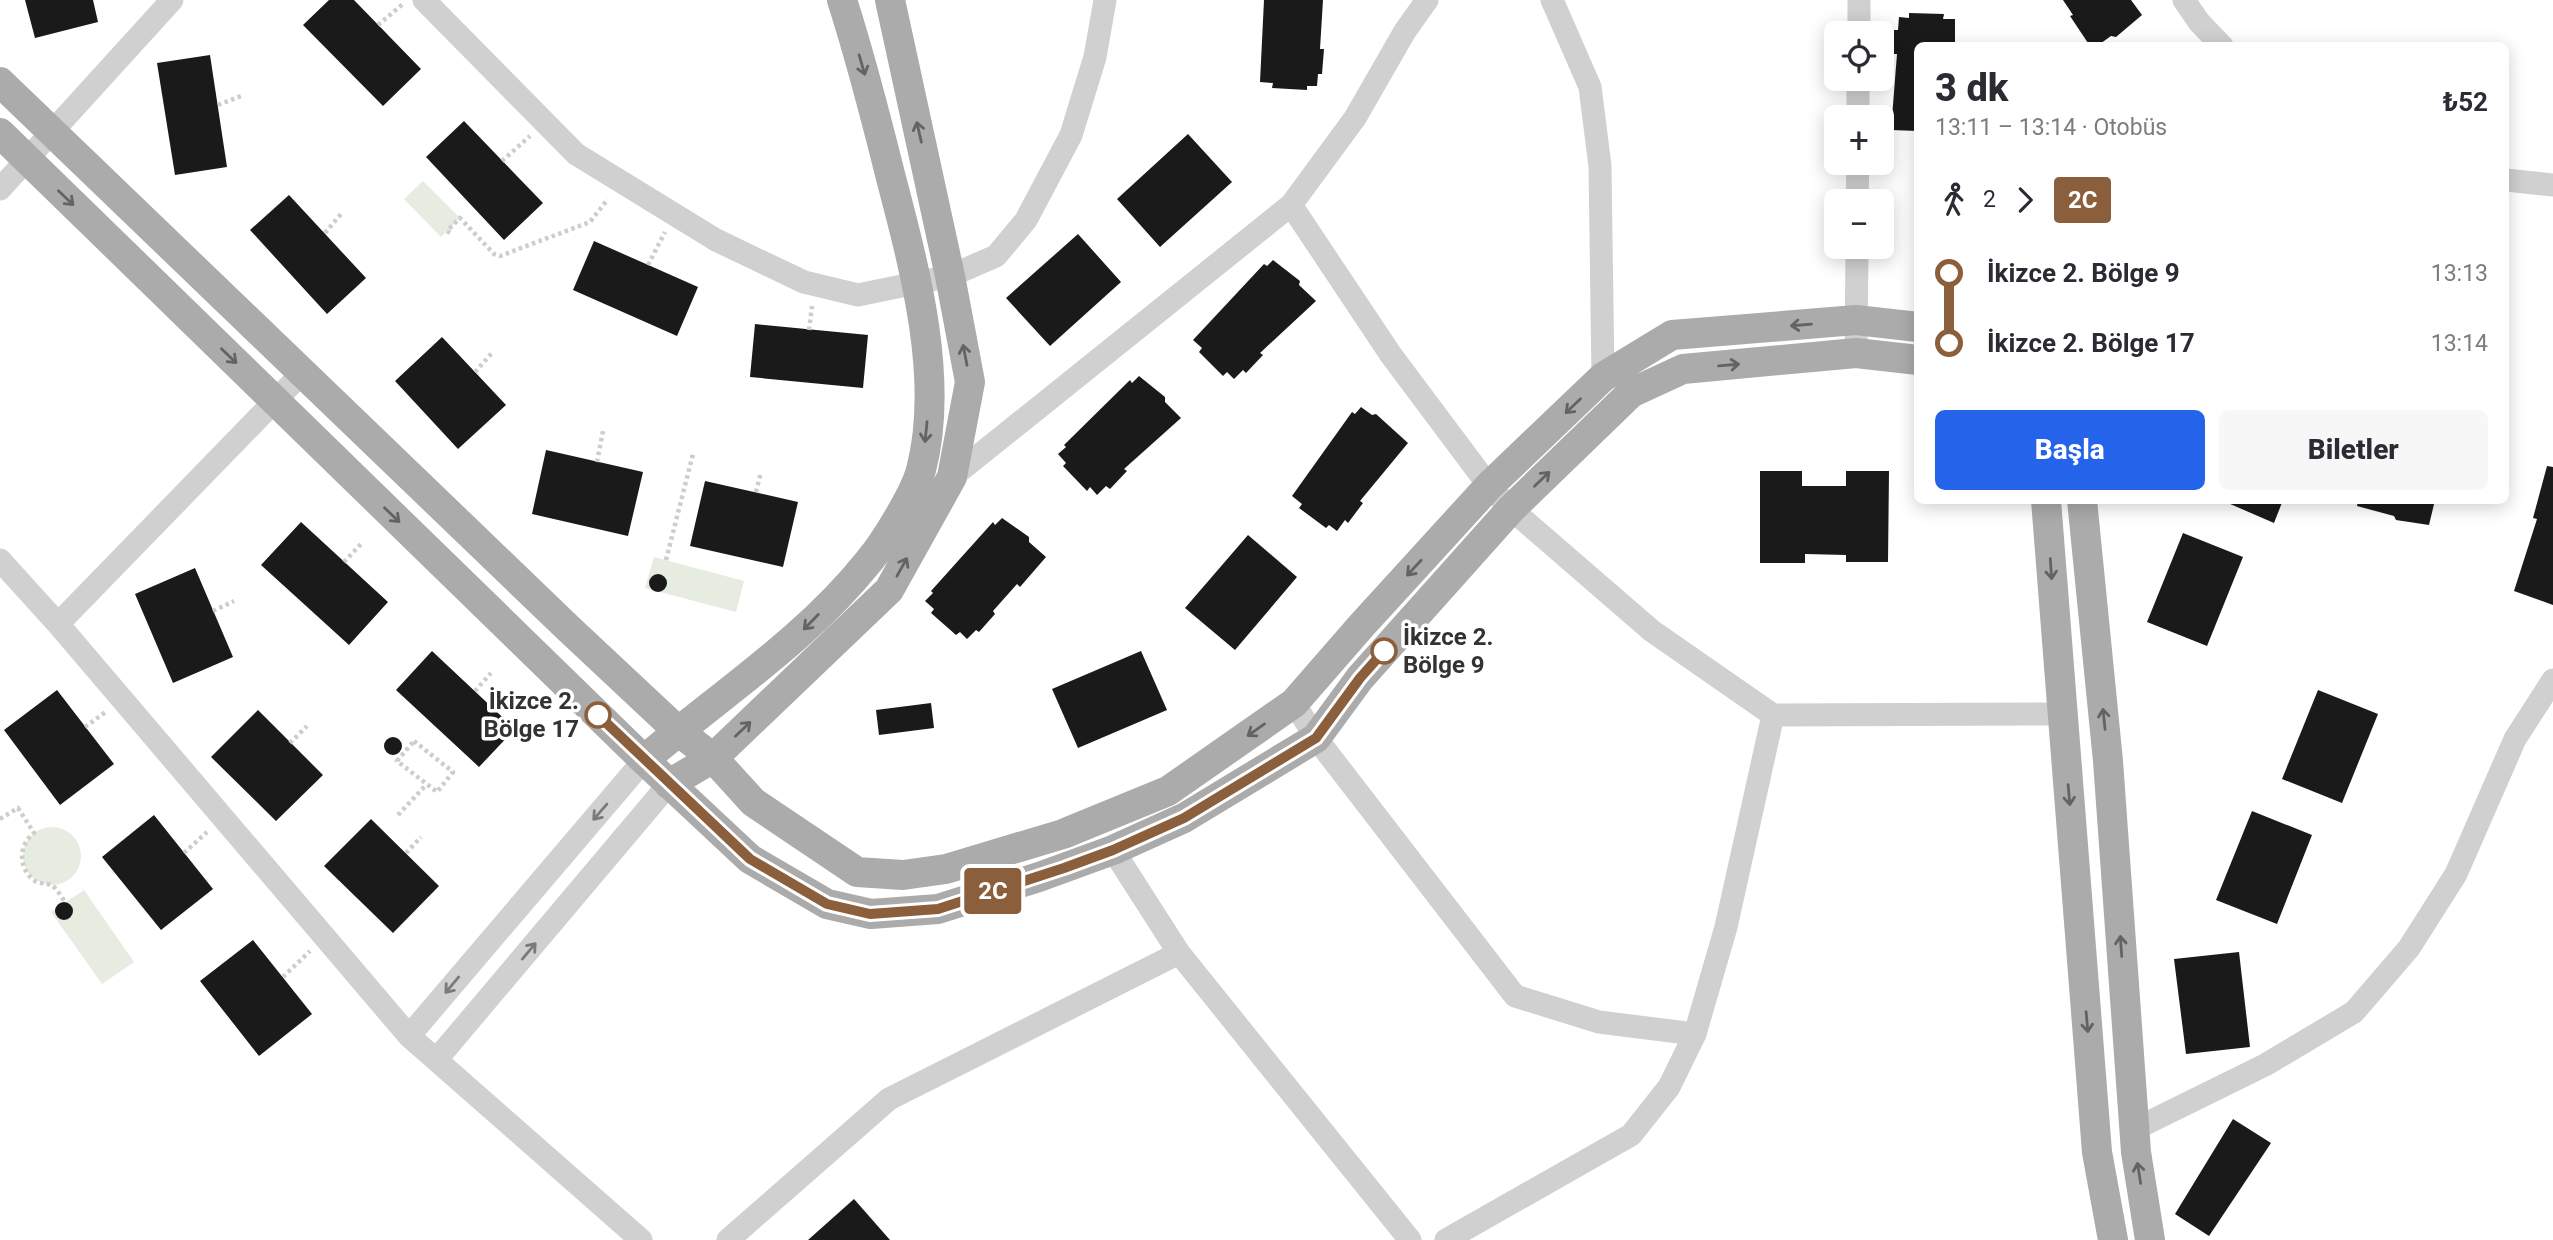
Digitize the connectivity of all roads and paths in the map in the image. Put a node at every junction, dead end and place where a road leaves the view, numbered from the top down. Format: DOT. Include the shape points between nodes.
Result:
graph roads {
  1 [pos="172,0"];
  2 [pos="406,0"];
  3 [pos="424,0"];
  4 [pos="842,0"];
  5 [pos="890,0"];
  6 [pos="1105,0"];
  7 [pos="1427,0"];
  8 [pos="1552,0"];
  9 [pos="1859,0"];
  10 [pos="2184,0"];
  11 [pos="1859,21"];
  12 [pos="378,25"];
  13 [pos="2218,42"];
  14 [pos="0,82"];
  15 [pos="241,96"];
  16 [pos="218,106"];
  17 [pos="545,122"];
  18 [pos="0,133"];
  19 [pos="51,133"];
  20 [pos="27,160"];
  21 [pos="502,160"];
  22 [pos="2509,180"];
  23 [pos="621,182"];
  24 [pos="2553,185"];
  25 [pos="0,189"];
  26 [pos="1291,205"];
  27 [pos="341,214"];
  28 [pos="674,215"];
  29 [pos="324,233"];
  30 [pos="450,233"];
  31 [pos="1857,259"];
  32 [pos="648,265"];
  33 [pos="950,276"];
  34 [pos="919,284"];
  35 [pos="1856,320"];
  36 [pos="1914,327"];
  37 [pos="492,354"];
  38 [pos="1856,354"];
  39 [pos="1914,360"];
  40 [pos="303,372"];
  41 [pos="475,372"];
  42 [pos="1603,377"];
  43 [pos="275,400"];
  44 [pos="603,431"];
  45 [pos="694,454"];
  46 [pos="597,462"];
  47 [pos="761,472"];
  48 [pos="952,477"];
  49 [pos="1489,486"];
  50 [pos="756,492"];
  51 [pos="2046,504"];
  52 [pos="2082,504"];
  53 [pos="1511,509"];
  54 [pos="361,544"];
  55 [pos="0,560"];
  56 [pos="666,560"];
  57 [pos="344,562"];
  58 [pos="234,601"];
  59 [pos="213,611"];
  60 [pos="58,624"];
  61 [pos="491,674"];
  62 [pos="2553,680"];
  63 [pos="475,691"];
  64 [pos="1294,704"];
  65 [pos="2062,714"];
  66 [pos="1773,715"];
  67 [pos="307,726"];
  68 [pos="678,731"];
  69 [pos="1316,738"];
  70 [pos="290,743"];
  71 [pos="713,758"];
  72 [pos="644,760"];
  73 [pos="426,784"];
  74 [pos="669,784"];
  75 [pos="398,815"];
  76 [pos="223,817"];
  77 [pos="0,819"];
  78 [pos="421,837"];
  79 [pos="1113,850"];
  80 [pos="184,853"];
  81 [pos="406,853"];
  82 [pos="65,902"];
  83 [pos="324,936"];
  84 [pos="1179,953"];
  85 [pos="283,977"];
  86 [pos="1695,1034"];
  87 [pos="409,1036"];
  88 [pos="437,1059"];
  89 [pos="2135,1129"];
  90 [pos="641,1240"];
  91 [pos="728,1240"];
  92 [pos="1410,1240"];
  93 [pos="1446,1240"];
  94 [pos="2113,1240"];
  95 [pos="2150,1240"];
  1 -- 19 [label="street"];
  2 -- 12 [label="path"];
  3 -- 17 [label="street"];
  4 -- 34 [label="main road, one-way"];
  33 -- 5 [label="main road, one-way"];
  6 -- 33 [label="street" via="1095,57 1071,135 1026,220 996,256"];
  7 -- 26 [label="street" via="1355,118"];
  8 -- 42 [label="street" via="1590,87 1600,166"];
  9 -- 11 [label="street"];
  10 -- 13 [label="street"];
  14 -- 19 [label="main road"];
  15 -- 16 [label="path"];
  17 -- 21 [label="path"];
  17 -- 23 [label="street" via="576,153"];
  18 -- 20 [label="main road"];
  19 -- 20 [label="street"];
  19 -- 40 [label="main road"];
  20 -- 25 [label="street"];
  20 -- 43 [label="main road, one-way"];
  22 -- 24 [label="street"];
  23 -- 28 [label="street"];
  23 -- 30 [label="path" via="590,222 500,256 460,218 447,231"];
  26 -- 48 [label="street"];
  26 -- 49 [label="street" via="1391,355"];
  27 -- 29 [label="path"];
  28 -- 32 [label="path"];
  28 -- 34 [label="street" via="804,282 858,295"];
  31 -- 35 [label="street"];
  33 -- 34 [label="street"];
  48 -- 33 [label="main road, one-way" via="970,382"];
  34 -- 68 [label="main road, one-way" via="928,369 927,424 921,471 903,508 870,561 783,650"];
  35 -- 36 [label="main road"];
  35 -- 38 [label="street"];
  35 -- 42 [label="main road, one-way" via="1672,335"];
  37 -- 41 [label="path"];
  38 -- 39 [label="main road"];
  53 -- 38 [label="main road, one-way" via="1631,393 1683,369"];
  40 -- 43 [label="street"];
  40 -- 68 [label="main road"];
  42 -- 49 [label="main road, one-way"];
  43 -- 60 [label="street"];
  43 -- 72 [label="main road, one-way"];
  44 -- 46 [label="path"];
  45 -- 56 [label="path"];
  47 -- 50 [label="path"];
  71 -- 48 [label="main road, one-way" via="889,590"];
  49 -- 53 [label="street"];
  49 -- 64 [label="main road, one-way"];
  51 -- 65 [label="main road, one-way"];
  89 -- 52 [label="main road, one-way" via="2108,761"];
  53 -- 66 [label="street" via="1652,631"];
  53 -- 69 [label="main road" via="1360,678"];
  54 -- 57 [label="path"];
  55 -- 60 [label="street"];
  58 -- 59 [label="path"];
  60 -- 76 [label="street"];
  61 -- 63 [label="path"];
  62 -- 89 [label="street" via="2515,738 2456,874 2409,948 2354,1012 2265,1065"];
  64 -- 69 [label="street"];
  64 -- 71 [label="main road, one-way" via="1168,791 1063,834 946,869 903,874 856,872 753,802"];
  65 -- 66 [label="street"];
  65 -- 94 [label="main road, one-way" via="2097,1152"];
  66 -- 86 [label="street" via="1726,927"];
  67 -- 70 [label="path"];
  68 -- 71 [label="main road"];
  68 -- 72 [label="main road"];
  69 -- 79 [label="main road" via="1184,818"];
  69 -- 86 [label="street" via="1516,996 1599,1022"];
  71 -- 74 [label="main road"];
  72 -- 74 [label="main road"];
  72 -- 87 [label="street, one-way"];
  73 -- 73 [label="path" via="437,793 453,772 414,741 397,761"];
  73 -- 75 [label="path"];
  74 -- 79 [label="main road" via="750,859 827,904 870,914 938,909"];
  88 -- 74 [label="street, one-way"];
  76 -- 80 [label="path"];
  76 -- 83 [label="street"];
  77 -- 82 [label="path" via="18,808 34,833 23,846 26,871 34,880 52,885"];
  78 -- 81 [label="path"];
  79 -- 84 [label="street"];
  83 -- 85 [label="path"];
  83 -- 87 [label="street"];
  84 -- 91 [label="street" via="889,1099"];
  84 -- 92 [label="street"];
  86 -- 93 [label="street" via="1669,1087 1631,1135"];
  87 -- 88 [label="street"];
  88 -- 90 [label="street"];
  95 -- 89 [label="main road, one-way"];
}
